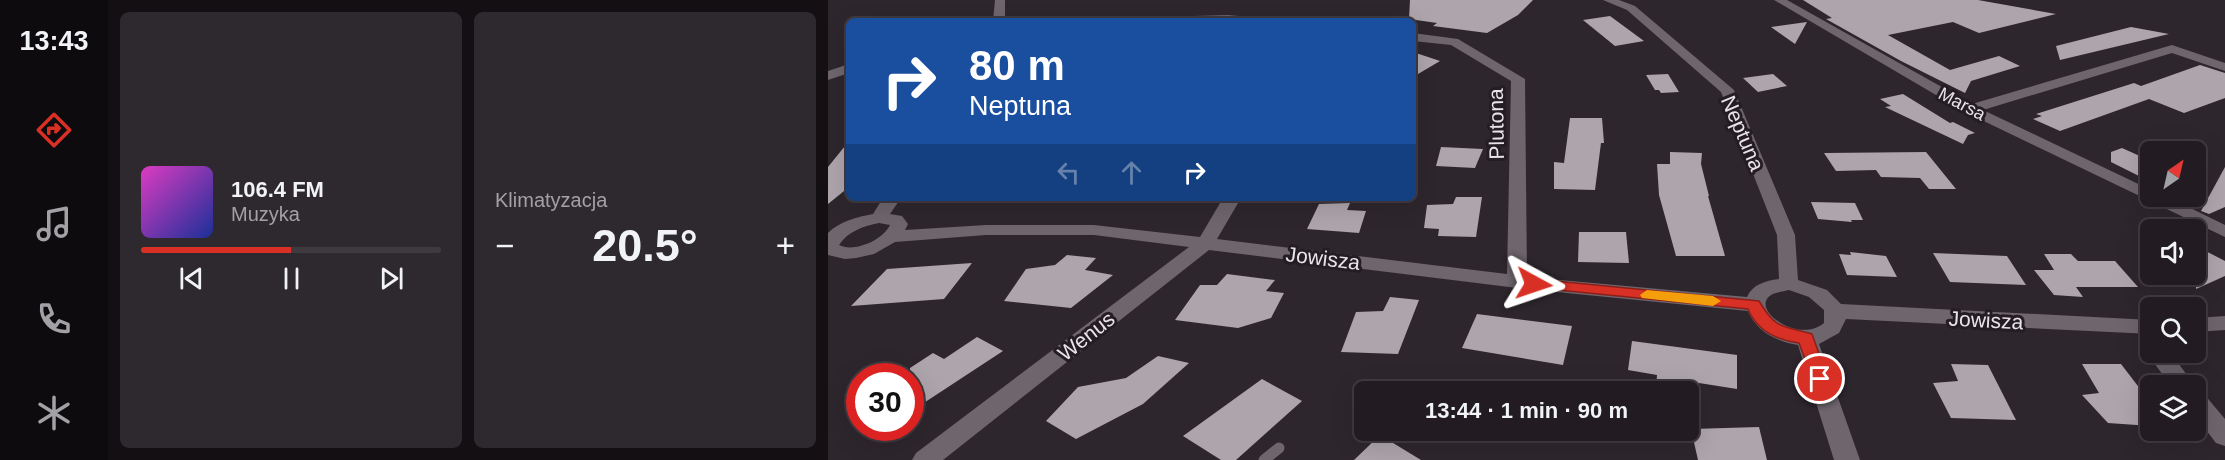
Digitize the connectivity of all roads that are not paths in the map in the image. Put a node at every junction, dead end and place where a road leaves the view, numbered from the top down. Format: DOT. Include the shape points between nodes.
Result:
graph roads {
  1 [pos="1000,0"];
  2 [pos="1608,0"];
  3 [pos="1779,0"];
  4 [pos="999,18"];
  5 [pos="1416,37"];
  6 [pos="2225,67"];
  7 [pos="846,69"];
  8 [pos="828,76"];
  9 [pos="1970,109"];
  10 [pos="2140,191"];
  11 [pos="890,201"];
  12 [pos="1230,201"];
  13 [pos="2174,207"];
  14 [pos="879,218"];
  15 [pos="2225,232"];
  16 [pos="892,237"];
  17 [pos="1206,244"];
  18 [pos="832,248"];
  19 [pos="1517,282"];
  20 [pos="1789,284"];
  21 [pos="1754,305"];
  22 [pos="1835,311"];
  23 [pos="2225,323"];
  24 [pos="2206,324"];
  25 [pos="2140,328"];
  26 [pos="1806,338"];
  27 [pos="2166,363"];
  28 [pos="2175,375"];
  29 [pos="2206,412"];
  30 [pos="2225,436"];
  31 [pos="1279,448"];
  32 [pos="926,460"];
  33 [pos="1264,460"];
  34 [pos="1847,460"];
  1 -- 4 [label="street"];
  2 -- 20 [label="street, Neptuna" via="1631,8 1727,90 1786,235"];
  3 -- 9 [label="street, Marsa"];
  5 -- 19 [label="street, Plutona" via="1454,42 1518,79"];
  6 -- 9 [label="street" via="2172,49"];
  7 -- 8 [label="street"];
  9 -- 10 [label="street, Marsa"];
  11 -- 14 [label="street"];
  12 -- 17 [label="street, Wenus"];
  13 -- 15 [label="street, Marsa"];
  14 -- 16 [label="street" via="899,224"];
  14 -- 18 [label="street" via="847,228"];
  16 -- 17 [label="street, Jowisza" via="986,230 1094,230"];
  16 -- 18 [label="street, Jowisza" via="871,248"];
  17 -- 19 [label="street, Jowisza"];
  17 -- 32 [label="street, Wenus"];
  19 -- 21 [label="street, Jowisza"];
  20 -- 21 [label="street" via="1764,288"];
  20 -- 22 [label="street" via="1809,288 1825,298"];
  21 -- 26 [label="street" via="1770,328 1787,336"];
  22 -- 25 [label="street, Jowisza"];
  22 -- 26 [label="street" via="1836,321 1831,330"];
  23 -- 24 [label="street"];
  26 -- 34 [label="street"];
  27 -- 28 [label="street"];
  29 -- 30 [label="street"];
  31 -- 33 [label="lane"];
}
